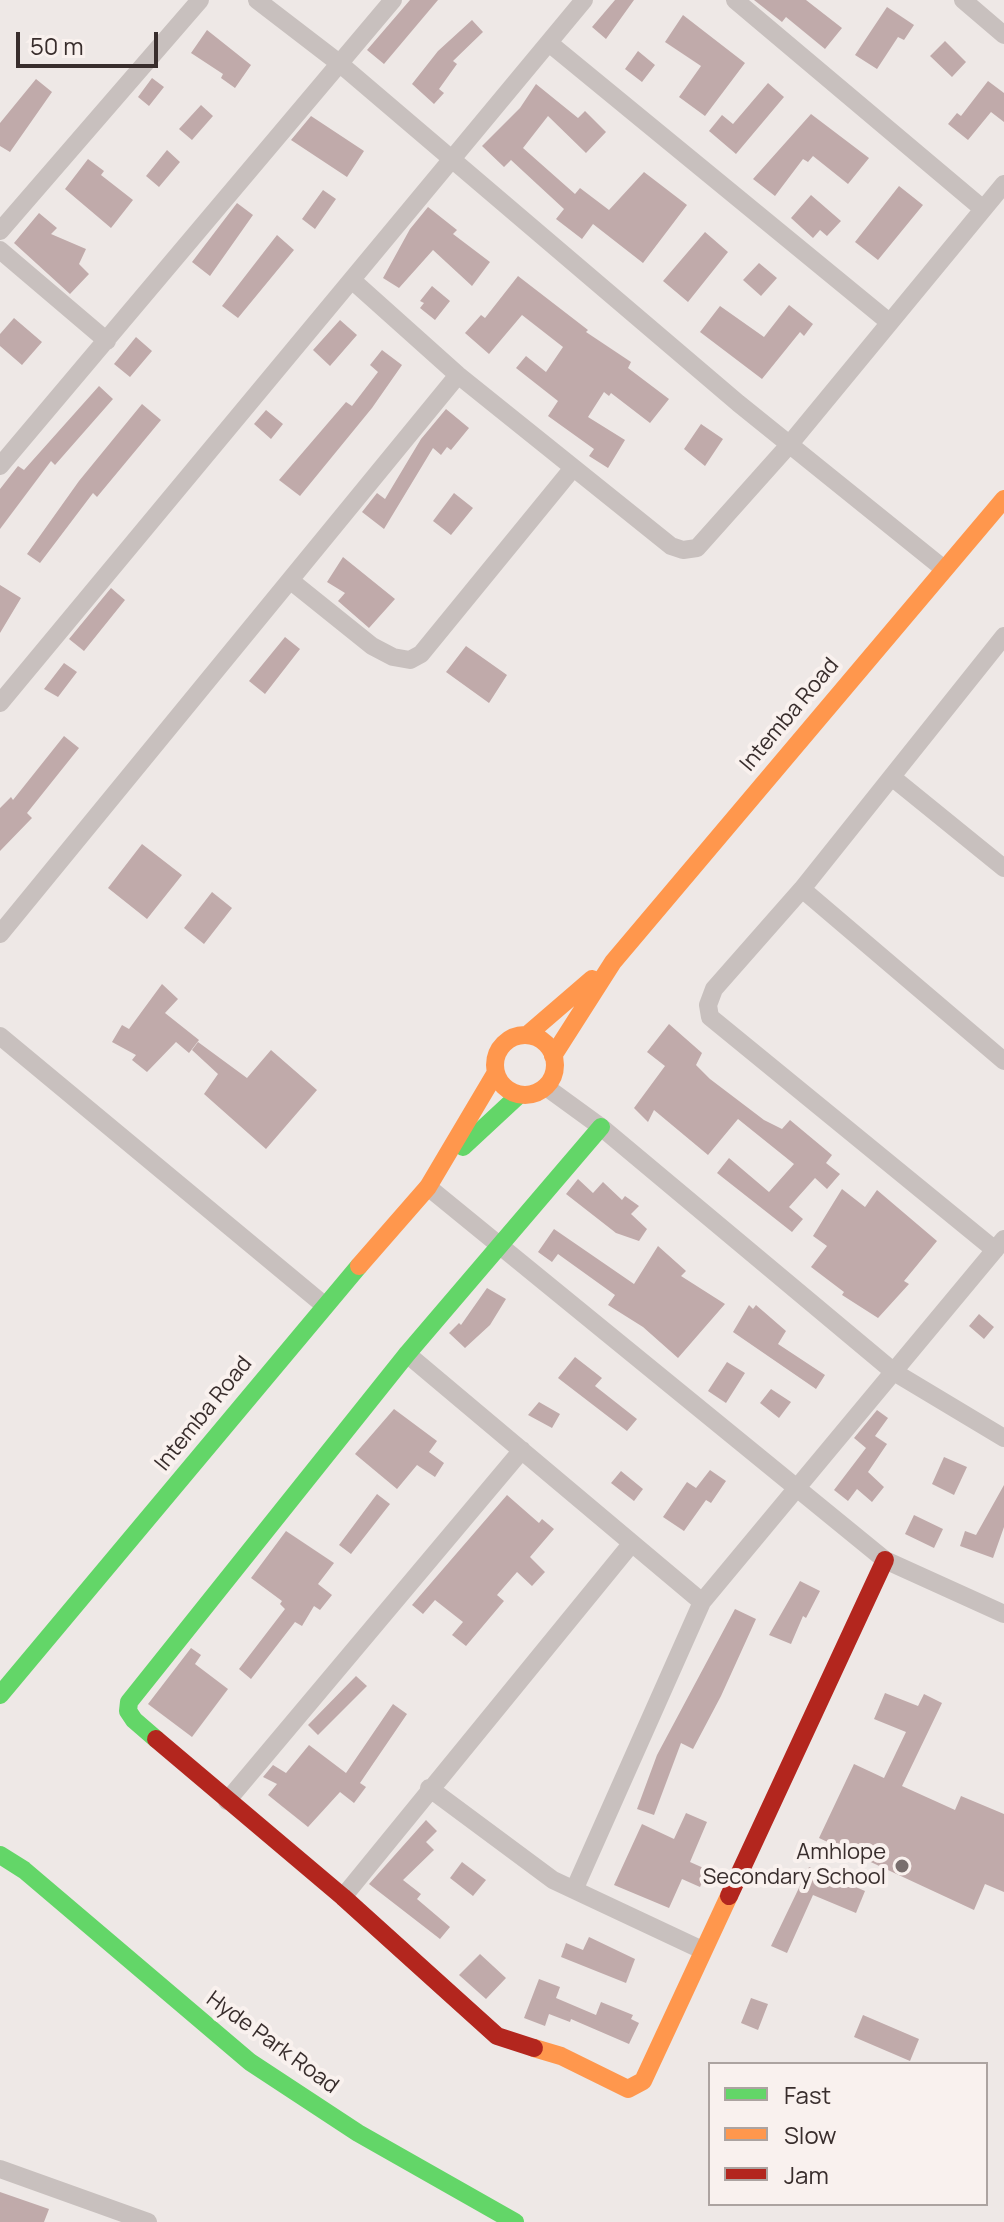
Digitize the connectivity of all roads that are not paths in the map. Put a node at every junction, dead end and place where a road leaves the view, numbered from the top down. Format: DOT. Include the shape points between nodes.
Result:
graph roads {
  1 [pos="200,0"];
  2 [pos="257,0"];
  3 [pos="393,0"];
  4 [pos="584,0"];
  5 [pos="735,0"];
  6 [pos="963,0"];
  7 [pos="1004,35"];
  8 [pos="549,43"];
  9 [pos="339,63"];
  10 [pos="453,162"];
  11 [pos="1004,184"];
  12 [pos="983,209"];
  13 [pos="0,231"];
  14 [pos="0,250"];
  15 [pos="353,281"];
  16 [pos="889,322"];
  17 [pos="107,341"];
  18 [pos="458,375"];
  19 [pos="7,444"];
  20 [pos="789,445"];
  21 [pos="0,466"];
  22 [pos="573,468"];
  23 [pos="1004,499"];
  24 [pos="944,569"];
  25 [pos="291,581"];
  26 [pos="1004,636"];
  27 [pos="0,703"];
  28 [pos="893,778"];
  29 [pos="1004,867"];
  30 [pos="802,889"];
  31 [pos="0,934"];
  32 [pos="613,962"];
  33 [pos="527,1035"];
  34 [pos="0,1036"];
  35 [pos="553,1056"];
  36 [pos="1004,1061"];
  37 [pos="495,1074"];
  38 [pos="546,1087"];
  39 [pos="519,1095"];
  40 [pos="601,1127"];
  41 [pos="444,1165"];
  42 [pos="428,1187"];
  43 [pos="1000,1244"];
  44 [pos="501,1248"];
  45 [pos="324,1305"];
  46 [pos="407,1354"];
  47 [pos="894,1372"];
  48 [pos="1004,1438"];
  49 [pos="522,1450"];
  50 [pos="797,1489"];
  51 [pos="632,1543"];
  52 [pos="885,1560"];
  53 [pos="702,1602"];
  54 [pos="1004,1614"];
  55 [pos="0,1695"];
  56 [pos="429,1788"];
  57 [pos="227,1801"];
  58 [pos="0,1836"];
  59 [pos="0,1855"];
  60 [pos="24,1870"];
  61 [pos="574,1890"];
  62 [pos="343,1897"];
  63 [pos="702,1950"];
  64 [pos="0,2169"];
  65 [pos="510,2221"];
  66 [pos="148,2222"];
  1 -- 13 [label="street"];
  2 -- 9 [label="street"];
  3 -- 9 [label="street"];
  4 -- 8 [label="street"];
  5 -- 12 [label="street"];
  6 -- 7 [label="street"];
  8 -- 10 [label="street"];
  8 -- 16 [label="street"];
  9 -- 10 [label="street"];
  9 -- 17 [label="street"];
  10 -- 15 [label="street"];
  10 -- 20 [label="street"];
  11 -- 12 [label="street"];
  12 -- 16 [label="street"];
  14 -- 17 [label="street"];
  15 -- 18 [label="street"];
  15 -- 27 [label="street"];
  16 -- 20 [label="street"];
  17 -- 19 [label="street"];
  18 -- 22 [label="street"];
  18 -- 25 [label="street"];
  19 -- 21 [label="street"];
  20 -- 22 [label="street" via="697,548 683,550"];
  20 -- 24 [label="street"];
  22 -- 25 [label="street" via="421,654 410,660 372,646"];
  23 -- 24 [label="street, Intemba Road"];
  24 -- 32 [label="street, Intemba Road"];
  25 -- 31 [label="street"];
  26 -- 28 [label="street"];
  28 -- 29 [label="street"];
  28 -- 30 [label="street"];
  30 -- 36 [label="street"];
  30 -- 43 [label="street" via="714,989 710,1017"];
  32 -- 33 [label="street"];
  32 -- 35 [label="street"];
  33 -- 35 [label="street" via="543,1041"];
  33 -- 37 [label="street" via="508,1039 496,1054"];
  34 -- 45 [label="street"];
  35 -- 38 [label="street" via="554,1072"];
  37 -- 39 [label="street" via="504,1088"];
  37 -- 41 [label="street"];
  38 -- 39 [label="street"];
  38 -- 40 [label="street"];
  39 -- 41 [label="street"];
  40 -- 44 [label="street"];
  40 -- 47 [label="street"];
  41 -- 42 [label="street, Intemba Road"];
  42 -- 44 [label="street"];
  42 -- 45 [label="street, Intemba Road"];
  43 -- 47 [label="street"];
  44 -- 46 [label="street"];
  44 -- 50 [label="street"];
  45 -- 55 [label="street, Intemba Road"];
  46 -- 49 [label="street"];
  46 -- 57 [label="street" via="129,1702 134,1720"];
  47 -- 48 [label="street"];
  47 -- 50 [label="street"];
  49 -- 51 [label="street"];
  49 -- 57 [label="street"];
  50 -- 52 [label="street"];
  50 -- 53 [label="street"];
  51 -- 53 [label="street"];
  51 -- 56 [label="street"];
  52 -- 54 [label="street"];
  52 -- 63 [label="street"];
  53 -- 61 [label="street"];
  56 -- 61 [label="street" via="538,1871"];
  56 -- 62 [label="street"];
  57 -- 62 [label="street"];
  58 -- 60 [label="street"];
  59 -- 60 [label="street"];
  60 -- 65 [label="street, Hyde Park Road" via="250,2062 369,2140"];
  61 -- 63 [label="street"];
  62 -- 63 [label="street" via="497,2036 561,2056 628,2089 643,2081"];
  64 -- 66 [label="street"];
}
